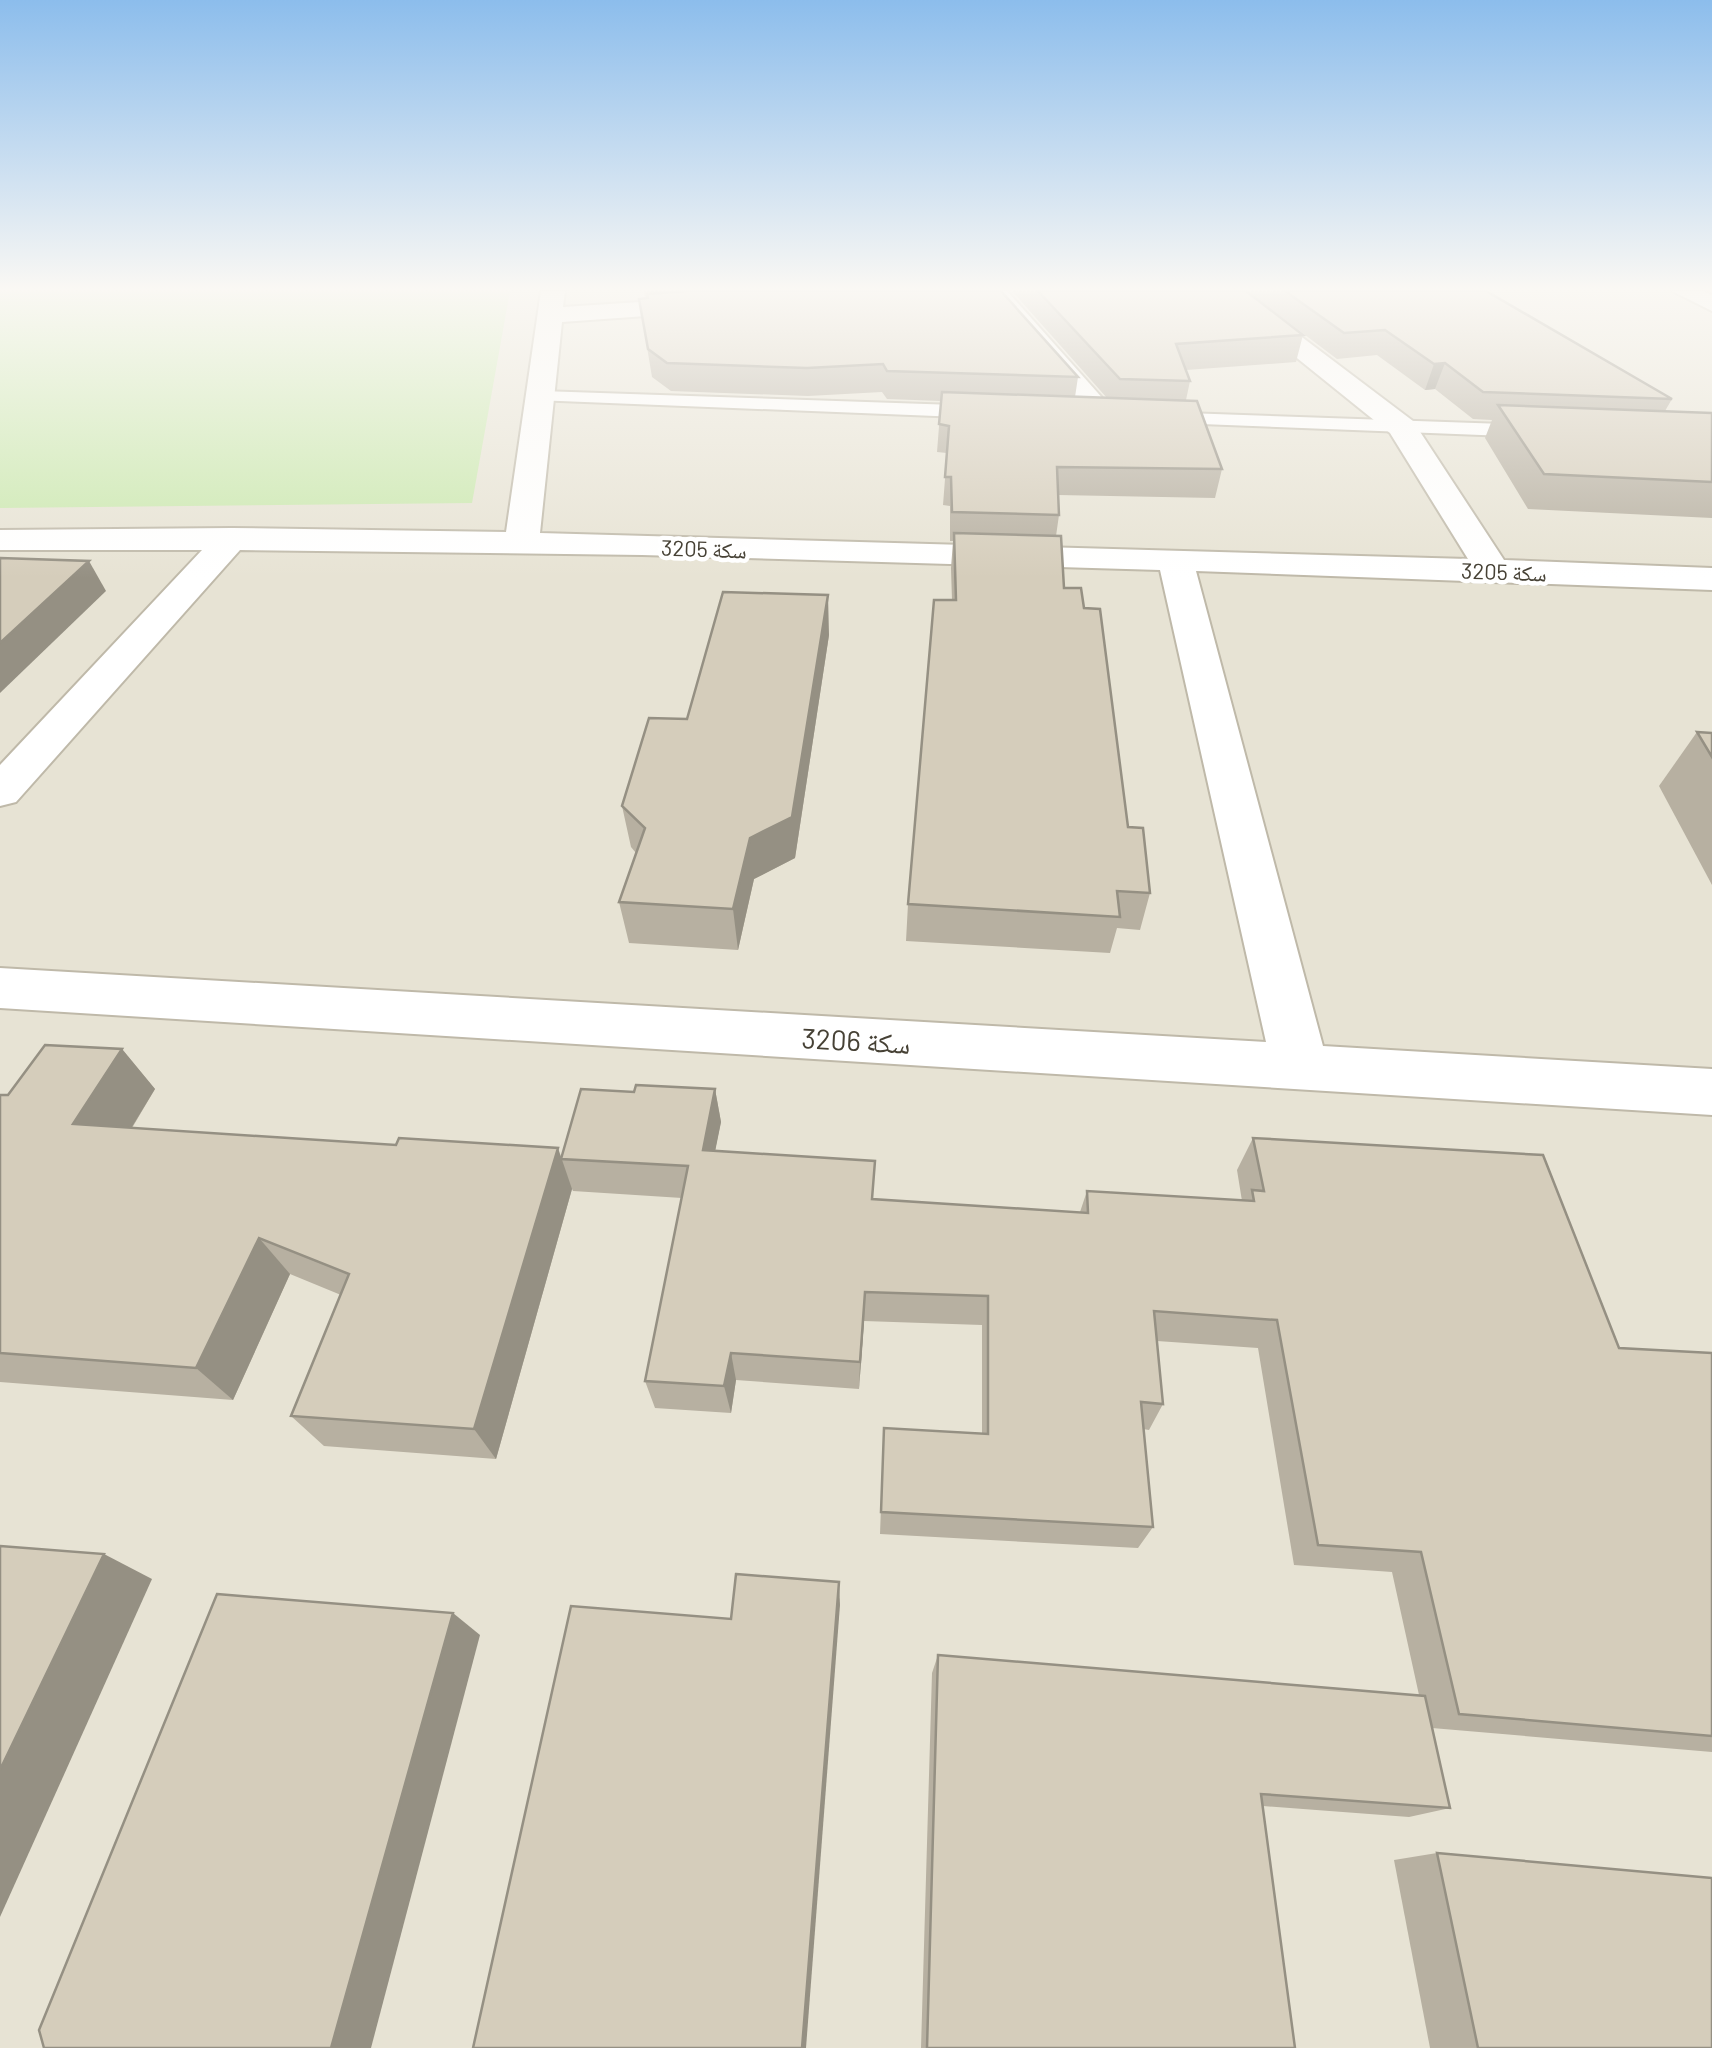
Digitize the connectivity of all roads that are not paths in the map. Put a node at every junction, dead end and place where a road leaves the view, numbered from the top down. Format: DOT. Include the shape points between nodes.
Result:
graph roads {
  1 [pos="542,387"];
  2 [pos="1085,387"];
  3 [pos="1351,387"];
  4 [pos="541,396"];
  5 [pos="1006,412"];
  6 [pos="1113,416"];
  7 [pos="1402,426"];
  8 [pos="1553,432"];
  9 [pos="232,538"];
  10 [pos="0,540"];
  11 [pos="522,543"];
  12 [pos="1176,562"];
  13 [pos="1492,570"];
  14 [pos="1712,579"];
  15 [pos="0,792"];
  16 [pos="0,988"];
  17 [pos="1300,1067"];
  18 [pos="1712,1092"];
  1 -- 4 [label="street"];
  2 -- 6 [label="street"];
  3 -- 7 [label="street"];
  4 -- 5 [label="lane"];
  4 -- 11 [label="street"];
  6 -- 7 [label="lane"];
  7 -- 8 [label="lane"];
  7 -- 13 [label="street"];
  9 -- 10 [label="street, سكة 3205"];
  9 -- 11 [label="street, سكة 3205"];
  9 -- 15 [label="street"];
  11 -- 12 [label="street, سكة 3205"];
  12 -- 13 [label="street, سكة 3205"];
  12 -- 17 [label="street"];
  13 -- 14 [label="street, سكة 3205"];
  16 -- 17 [label="street, سكة 3206"];
  17 -- 18 [label="street, سكة 3206"];
}
